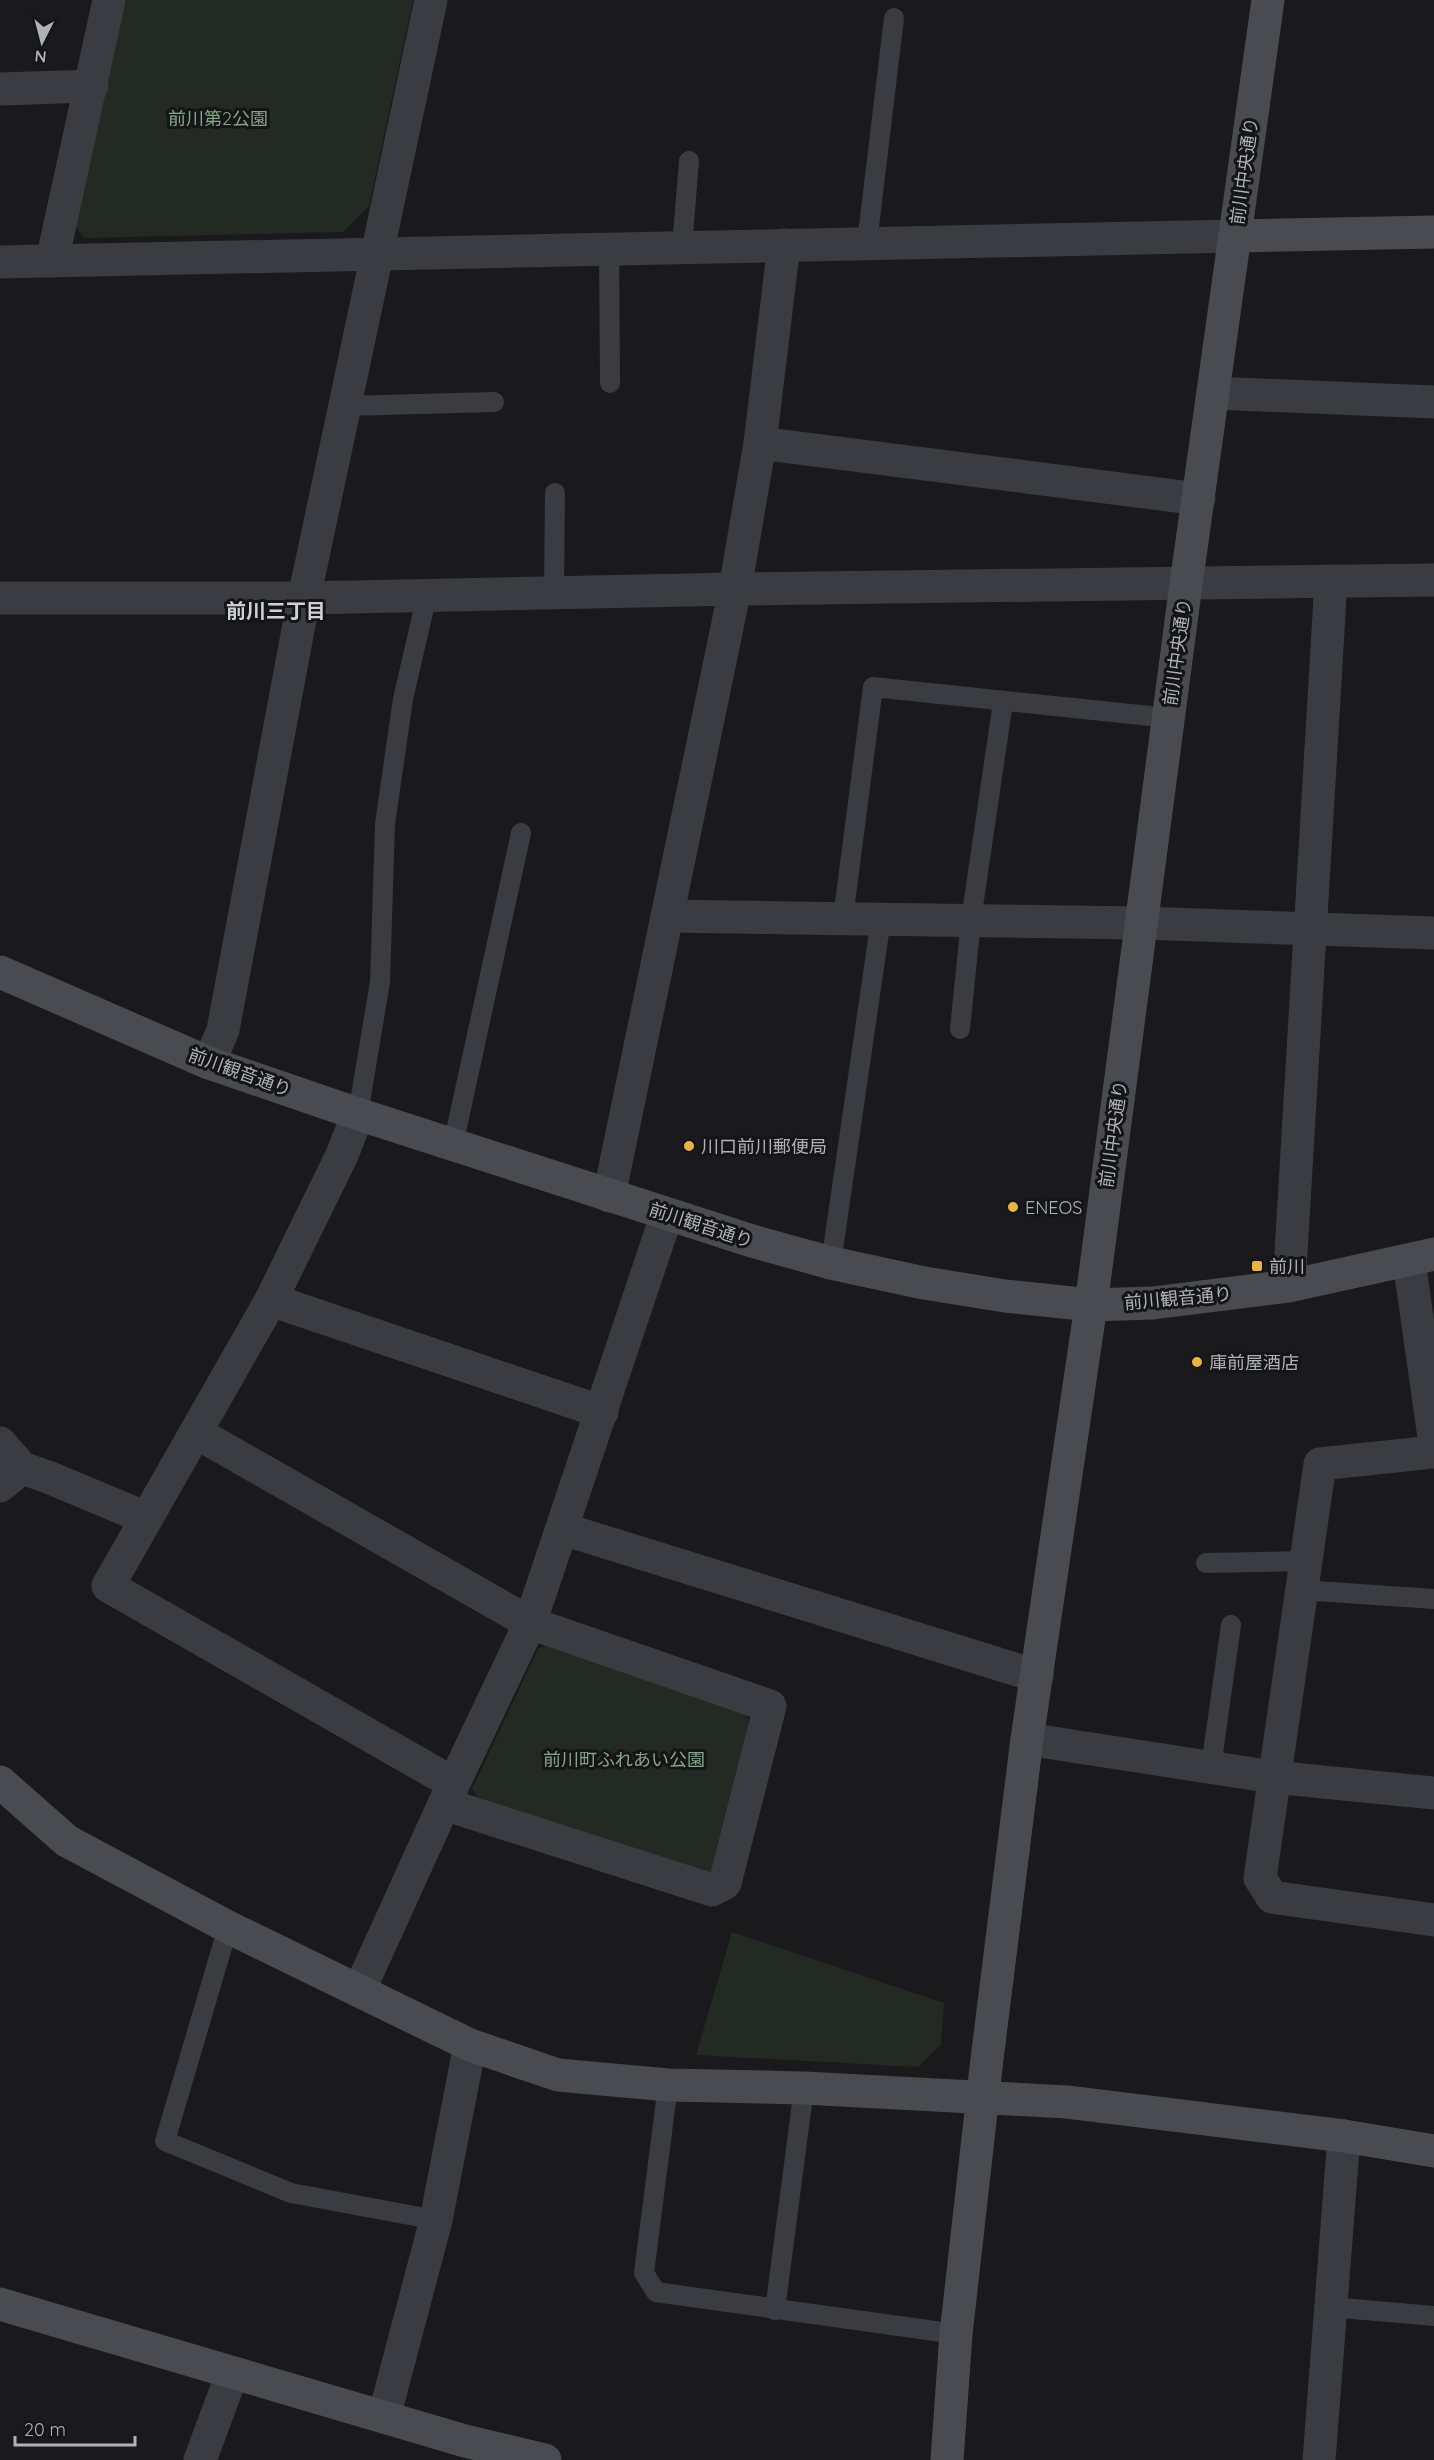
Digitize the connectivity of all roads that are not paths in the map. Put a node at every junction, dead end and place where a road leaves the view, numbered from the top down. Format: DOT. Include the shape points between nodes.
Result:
graph roads {
  1 [pos="110,0"];
  2 [pos="431,0"];
  3 [pos="1268,0"];
  4 [pos="894,18"];
  5 [pos="92,86"];
  6 [pos="0,89"];
  7 [pos="689,160"];
  8 [pos="1434,232"];
  9 [pos="1236,236"];
  10 [pos="867,243"];
  11 [pos="784,245"];
  12 [pos="682,247"];
  13 [pos="609,248"];
  14 [pos="377,253"];
  15 [pos="52,261"];
  16 [pos="0,262"];
  17 [pos="610,383"];
  18 [pos="1213,393"];
  19 [pos="494,402"];
  20 [pos="1434,402"];
  21 [pos="344,406"];
  22 [pos="760,443"];
  23 [pos="555,493"];
  24 [pos="1199,499"];
  25 [pos="1434,580"];
  26 [pos="1331,581"];
  27 [pos="1186,584"];
  28 [pos="735,589"];
  29 [pos="554,592"];
  30 [pos="427,595"];
  31 [pos="0,598"];
  32 [pos="304,598"];
  33 [pos="1003,702"];
  34 [pos="1168,718"];
  35 [pos="521,833"];
  36 [pos="668,916"];
  37 [pos="843,918"];
  38 [pos="881,919"];
  39 [pos="971,920"];
  40 [pos="1141,923"];
  41 [pos="1309,930"];
  42 [pos="1434,933"];
  43 [pos="0,972"];
  44 [pos="960,1029"];
  45 [pos="209,1063"];
  46 [pos="358,1114"];
  47 [pos="453,1145"];
  48 [pos="609,1196"];
  49 [pos="667,1214"];
  50 [pos="1421,1257"];
  51 [pos="831,1263"];
  52 [pos="1289,1286"];
  53 [pos="272,1299"];
  54 [pos="1090,1305"];
  55 [pos="602,1412"];
  56 [pos="197,1432"];
  57 [pos="1434,1437"];
  58 [pos="0,1443"];
  59 [pos="1434,1452"];
  60 [pos="11,1477"];
  61 [pos="146,1518"];
  62 [pos="563,1528"];
  63 [pos="1206,1563"];
  64 [pos="1303,1576"];
  65 [pos="1434,1599"];
  66 [pos="530,1623"];
  67 [pos="1231,1625"];
  68 [pos="1037,1676"];
  69 [pos="1028,1739"];
  70 [pos="1211,1767"];
  71 [pos="1273,1777"];
  72 [pos="0,1782"];
  73 [pos="449,1793"];
  74 [pos="1434,1793"];
  75 [pos="1434,1920"];
  76 [pos="228,1927"];
  77 [pos="359,1991"];
  78 [pos="470,2045"];
  79 [pos="668,2085"];
  80 [pos="804,2088"];
  81 [pos="982,2096"];
  82 [pos="1344,2136"];
  83 [pos="1434,2151"];
  84 [pos="436,2220"];
  85 [pos="0,2304"];
  86 [pos="1331,2307"];
  87 [pos="776,2310"];
  88 [pos="1434,2316"];
  89 [pos="956,2334"];
  90 [pos="232,2374"];
  91 [pos="384,2417"];
  92 [pos="201,2460"];
  93 [pos="544,2460"];
  94 [pos="947,2460"];
  95 [pos="1319,2460"];
  1 -- 5 [label="street"];
  2 -- 14 [label="street"];
  3 -- 9 [label="street, 前川中央通り"];
  4 -- 10 [label="lane"];
  5 -- 6 [label="street"];
  5 -- 15 [label="street"];
  7 -- 12 [label="lane"];
  8 -- 9 [label="street"];
  9 -- 10 [label="street"];
  9 -- 18 [label="street, 前川中央通り"];
  10 -- 11 [label="street"];
  11 -- 12 [label="street"];
  11 -- 22 [label="street"];
  12 -- 13 [label="street"];
  13 -- 14 [label="street"];
  13 -- 17 [label="lane"];
  14 -- 15 [label="street"];
  14 -- 21 [label="street"];
  15 -- 16 [label="street"];
  18 -- 20 [label="street"];
  18 -- 24 [label="street, 前川中央通り"];
  19 -- 21 [label="lane"];
  21 -- 32 [label="street"];
  22 -- 24 [label="street"];
  22 -- 28 [label="street"];
  23 -- 29 [label="lane"];
  24 -- 27 [label="street, 前川中央通り"];
  25 -- 26 [label="street"];
  26 -- 27 [label="street"];
  26 -- 41 [label="street"];
  27 -- 28 [label="street"];
  27 -- 34 [label="street, 前川中央通り"];
  28 -- 29 [label="street"];
  28 -- 36 [label="street"];
  29 -- 30 [label="street"];
  30 -- 32 [label="street"];
  30 -- 46 [label="lane" via="403,699 384,824 381,982"];
  31 -- 32 [label="street"];
  32 -- 45 [label="street" via="223,1030"];
  33 -- 34 [label="lane"];
  33 -- 37 [label="lane" via="873,687"];
  33 -- 39 [label="lane"];
  34 -- 40 [label="street, 前川中央通り"];
  35 -- 47 [label="lane"];
  36 -- 37 [label="street"];
  36 -- 48 [label="street"];
  37 -- 38 [label="street"];
  38 -- 39 [label="street"];
  38 -- 51 [label="lane"];
  39 -- 40 [label="street"];
  39 -- 44 [label="lane"];
  40 -- 41 [label="street"];
  40 -- 54 [label="street, 前川中央通り"];
  41 -- 42 [label="street"];
  41 -- 52 [label="street"];
  43 -- 45 [label="street, 前川観音通り"];
  45 -- 46 [label="street, 前川観音通り"];
  46 -- 47 [label="street, 前川観音通り"];
  46 -- 53 [label="street"];
  47 -- 48 [label="street, 前川観音通り"];
  48 -- 49 [label="street, 前川観音通り"];
  49 -- 51 [label="street, 前川観音通り"];
  49 -- 55 [label="street"];
  50 -- 52 [label="street, 前川観音通り"];
  50 -- 57 [label="street"];
  51 -- 54 [label="street, 前川観音通り" via="994,1295"];
  52 -- 54 [label="street, 前川観音通り" via="1153,1303"];
  53 -- 55 [label="street"];
  53 -- 56 [label="street"];
  54 -- 68 [label="street, 前川中央通り"];
  55 -- 62 [label="street"];
  56 -- 61 [label="street"];
  56 -- 66 [label="street"];
  58 -- 60 [label="street"];
  59 -- 64 [label="street" via="1320,1464"];
  60 -- 61 [label="street" via="48,1477"];
  61 -- 73 [label="street" via="108,1586"];
  62 -- 66 [label="street"];
  62 -- 68 [label="street"];
  63 -- 64 [label="lane"];
  64 -- 65 [label="lane"];
  64 -- 71 [label="street"];
  66 -- 73 [label="street"];
  66 -- 73 [label="street" via="770,1706 725,1883 712,1890"];
  67 -- 70 [label="lane"];
  68 -- 69 [label="street, 前川中央通り"];
  69 -- 70 [label="street"];
  69 -- 81 [label="street, 前川中央通り"];
  70 -- 71 [label="street"];
  71 -- 74 [label="street"];
  71 -- 75 [label="street" via="1260,1878 1272,1897"];
  72 -- 76 [label="street" via="67,1841"];
  73 -- 77 [label="street"];
  76 -- 77 [label="street"];
  76 -- 84 [label="lane" via="165,2140 291,2193"];
  77 -- 78 [label="street"];
  78 -- 79 [label="street" via="558,2075"];
  78 -- 84 [label="street"];
  79 -- 80 [label="street"];
  79 -- 87 [label="lane" via="645,2273 656,2292"];
  80 -- 81 [label="street"];
  80 -- 87 [label="lane"];
  81 -- 82 [label="street"];
  81 -- 89 [label="street, 前川中央通り"];
  82 -- 83 [label="street"];
  82 -- 86 [label="street"];
  84 -- 91 [label="street"];
  85 -- 90 [label="street"];
  86 -- 88 [label="lane"];
  86 -- 95 [label="street"];
  87 -- 89 [label="lane"];
  89 -- 94 [label="street, 前川中央通り"];
  90 -- 91 [label="street"];
  90 -- 92 [label="street"];
  91 -- 93 [label="street"];
}
